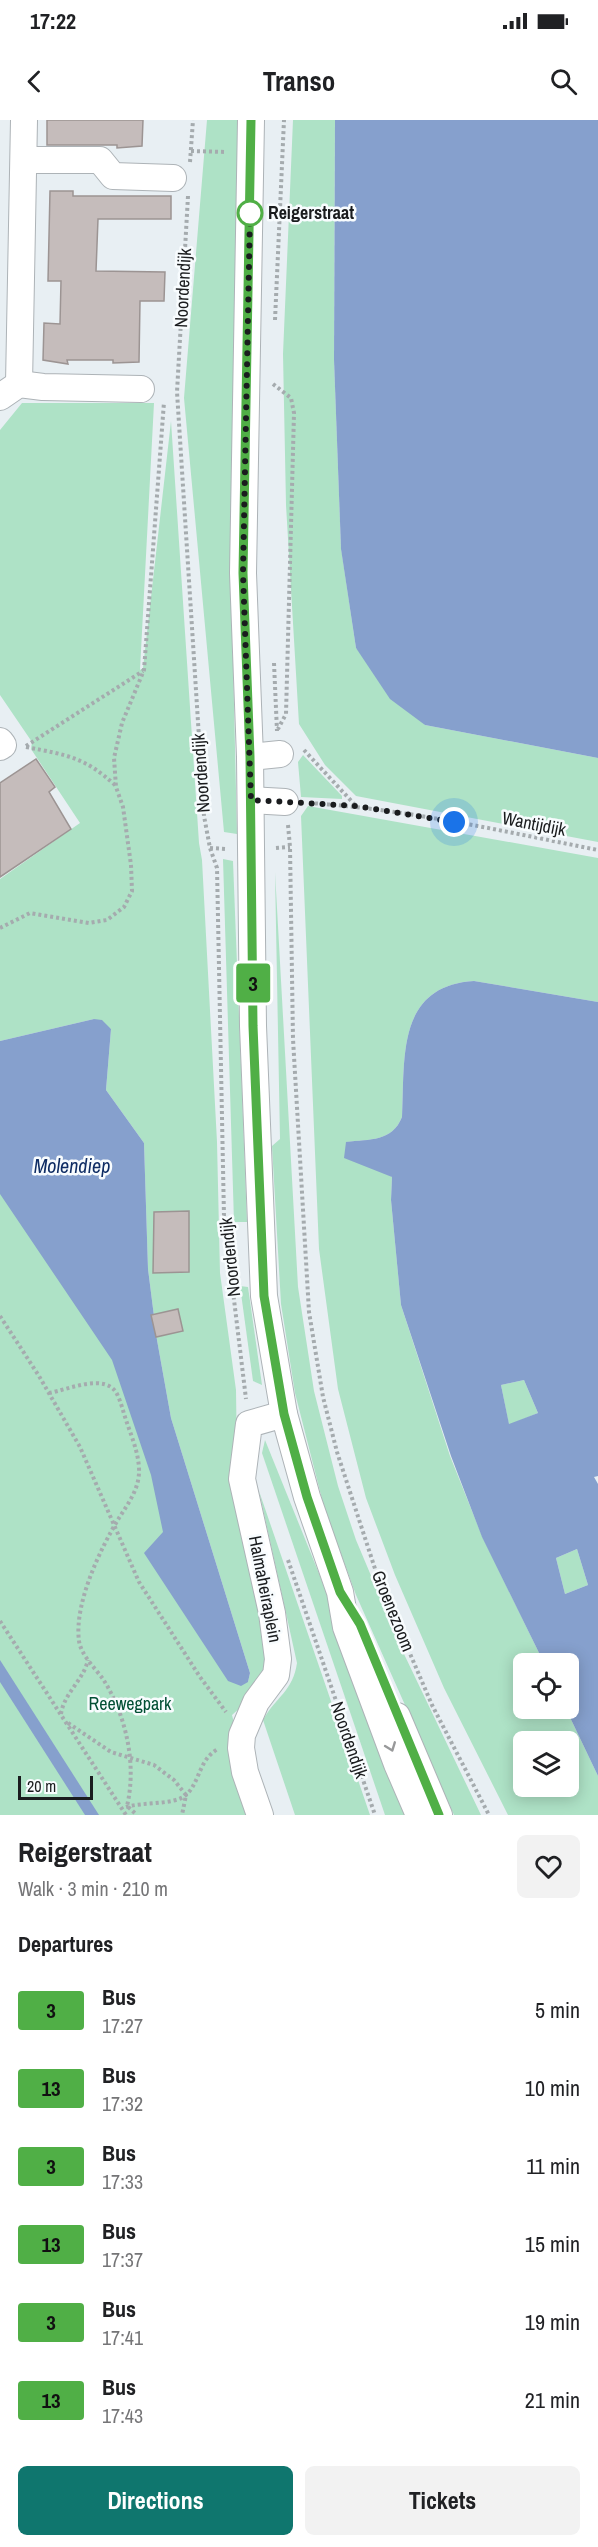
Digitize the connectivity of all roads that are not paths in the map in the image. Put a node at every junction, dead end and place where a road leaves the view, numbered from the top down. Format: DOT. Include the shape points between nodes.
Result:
graph roads {
  1 [pos="24,120"];
  2 [pos="252,120"];
  3 [pos="24,160"];
  4 [pos="184,180"];
  5 [pos="11,189"];
  6 [pos="141,389"];
  7 [pos="10,390"];
  8 [pos="285,742"];
  9 [pos="250,757"];
  10 [pos="251,800"];
  11 [pos="285,802"];
  12 [pos="284,1414"];
  13 [pos="340,1592"];
  14 [pos="260,1815"];
  15 [pos="419,1815"];
  16 [pos="439,1815"];
  1 -- 3 [label="street"];
  2 -- 9 [label="street, Noordendijk" via="243,573"];
  3 -- 4 [label="street" via="100,160 113,176"];
  3 -- 5 [label="street"];
  5 -- 7 [label="street"];
  6 -- 7 [label="street"];
  8 -- 9 [label="street"];
  9 -- 10 [label="street, Noordendijk"];
  10 -- 11 [label="street"];
  10 -- 12 [label="street, Noordendijk" via="253,1026 264,1296"];
  12 -- 13 [label="street, Groenezoom"];
  12 -- 14 [label="street, Halmaheiraplein" via="249,1424 242,1479 272,1613 278,1659 276,1675 256,1702 242,1741 245,1772"];
  13 -- 15 [label="street, Groenezoom, one-way" via="346,1628"];
  13 -- 16 [label="street, Groenezoom" via="360,1624"];
}
